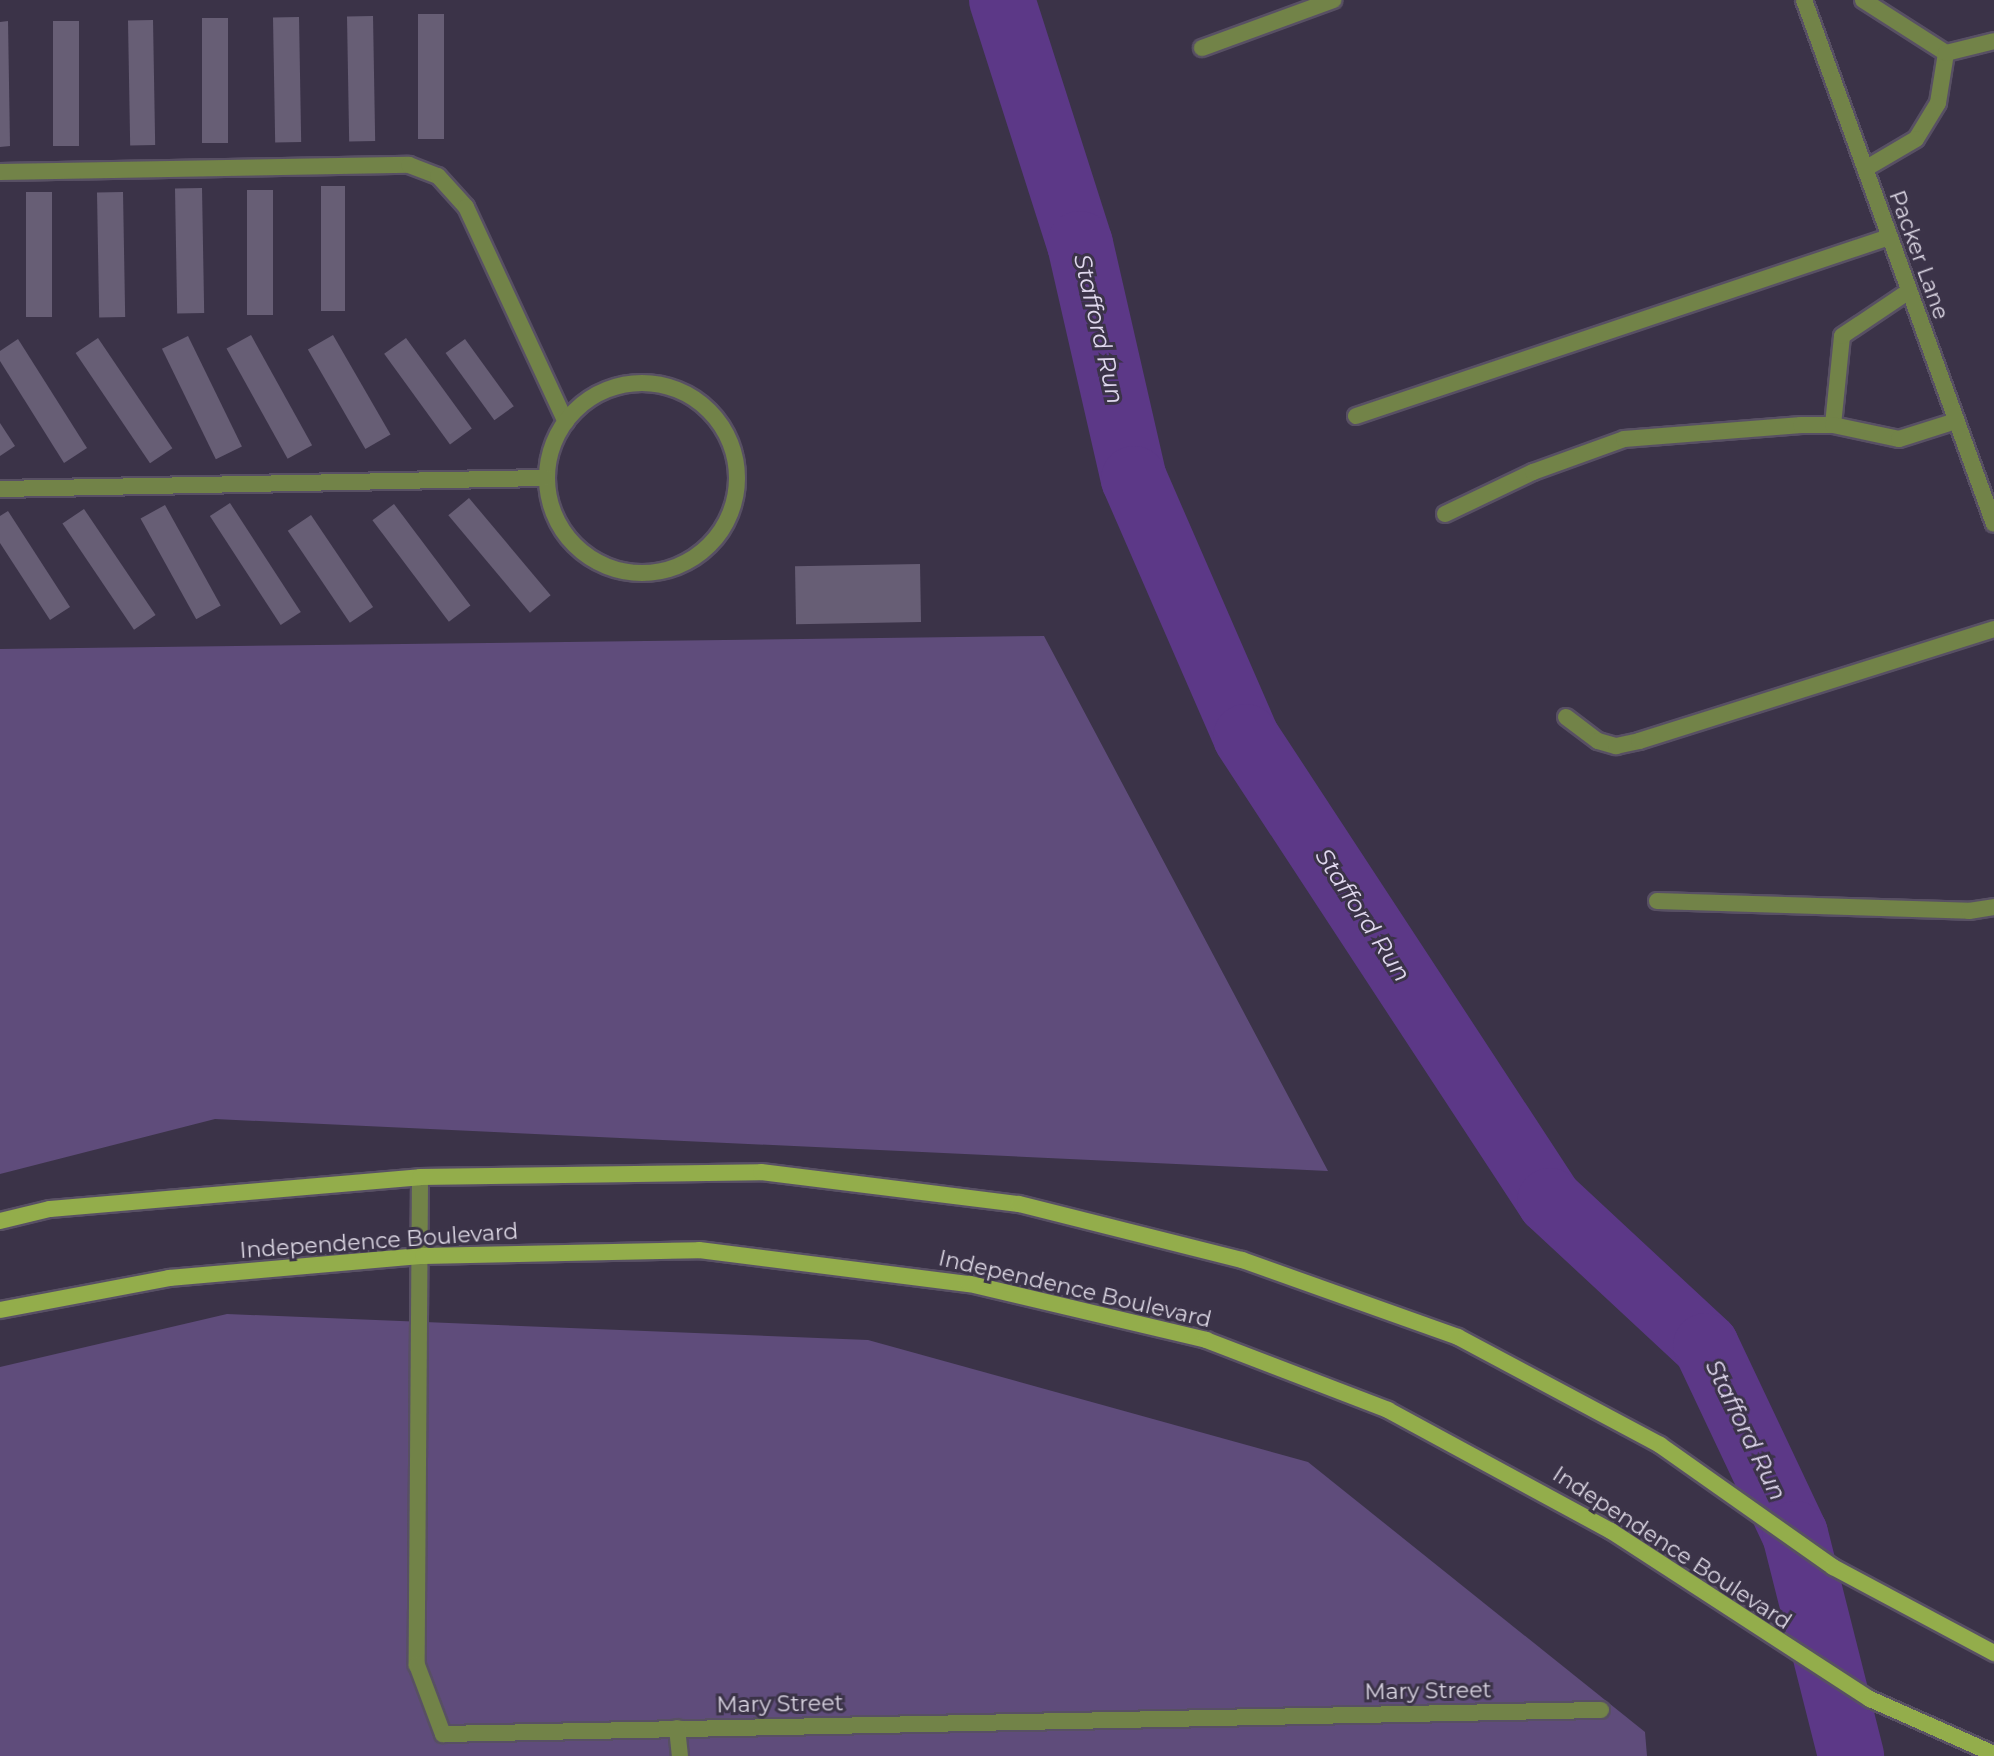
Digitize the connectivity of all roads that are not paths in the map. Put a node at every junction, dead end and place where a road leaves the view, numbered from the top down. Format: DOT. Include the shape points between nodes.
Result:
graph roads {
  1 [pos="1333,0"];
  2 [pos="1804,0"];
  3 [pos="1863,0"];
  4 [pos="1994,41"];
  5 [pos="1202,48"];
  6 [pos="1946,53"];
  7 [pos="1865,169"];
  8 [pos="0,172"];
  9 [pos="1889,237"];
  10 [pos="1909,291"];
  11 [pos="1356,416"];
  12 [pos="1956,421"];
  13 [pos="566,422"];
  14 [pos="1833,425"];
  15 [pos="545,478"];
  16 [pos="0,489"];
  17 [pos="1445,514"];
  18 [pos="1994,524"];
  19 [pos="1994,629"];
  20 [pos="1566,717"];
  21 [pos="1657,901"];
  22 [pos="1994,907"];
  23 [pos="420,1177"];
  24 [pos="0,1221"];
  25 [pos="423,1256"];
  26 [pos="0,1310"];
  27 [pos="1994,1653"];
  28 [pos="1601,1710"];
  29 [pos="677,1728"];
  30 [pos="1994,1754"];
  31 [pos="680,1756"];
  1 -- 5 [label="street"];
  2 -- 7 [label="street, Packer Lane"];
  3 -- 6 [label="street"];
  4 -- 6 [label="street"];
  6 -- 7 [label="street" via="1938,103 1916,139"];
  7 -- 9 [label="street, Packer Lane"];
  8 -- 13 [label="street" via="409,165 438,176 466,207"];
  9 -- 10 [label="street, Packer Lane"];
  9 -- 11 [label="street"];
  10 -- 12 [label="street, Packer Lane"];
  10 -- 14 [label="street" via="1842,336"];
  12 -- 14 [label="street" via="1899,439"];
  12 -- 18 [label="street, Packer Lane"];
  13 -- 15 [label="street" via="558,430"];
  13 -- 15 [label="street" via="593,395 642,382 690,395 726,430 739,478 726,527 690,562 642,575 593,562 558,527"];
  14 -- 17 [label="street" via="1624,439 1533,472"];
  15 -- 16 [label="street"];
  19 -- 20 [label="street" via="1616,746 1598,741"];
  21 -- 22 [label="street" via="1969,911"];
  23 -- 24 [label="main road" via="50,1209"];
  23 -- 25 [label="street"];
  23 -- 27 [label="main road" via="761,1172 1019,1204 1242,1260 1458,1337 1660,1445 1833,1567"];
  25 -- 26 [label="main road, Independence Boulevard" via="169,1278"];
  25 -- 29 [label="street, Mary Street" via="417,1665 443,1734"];
  25 -- 30 [label="main road, Independence Boulevard" via="699,1250 970,1284 1220,1345 1388,1410 1611,1531 1811,1663 1950,1738"];
  28 -- 29 [label="street, Mary Street"];
  29 -- 31 [label="street"];
}
